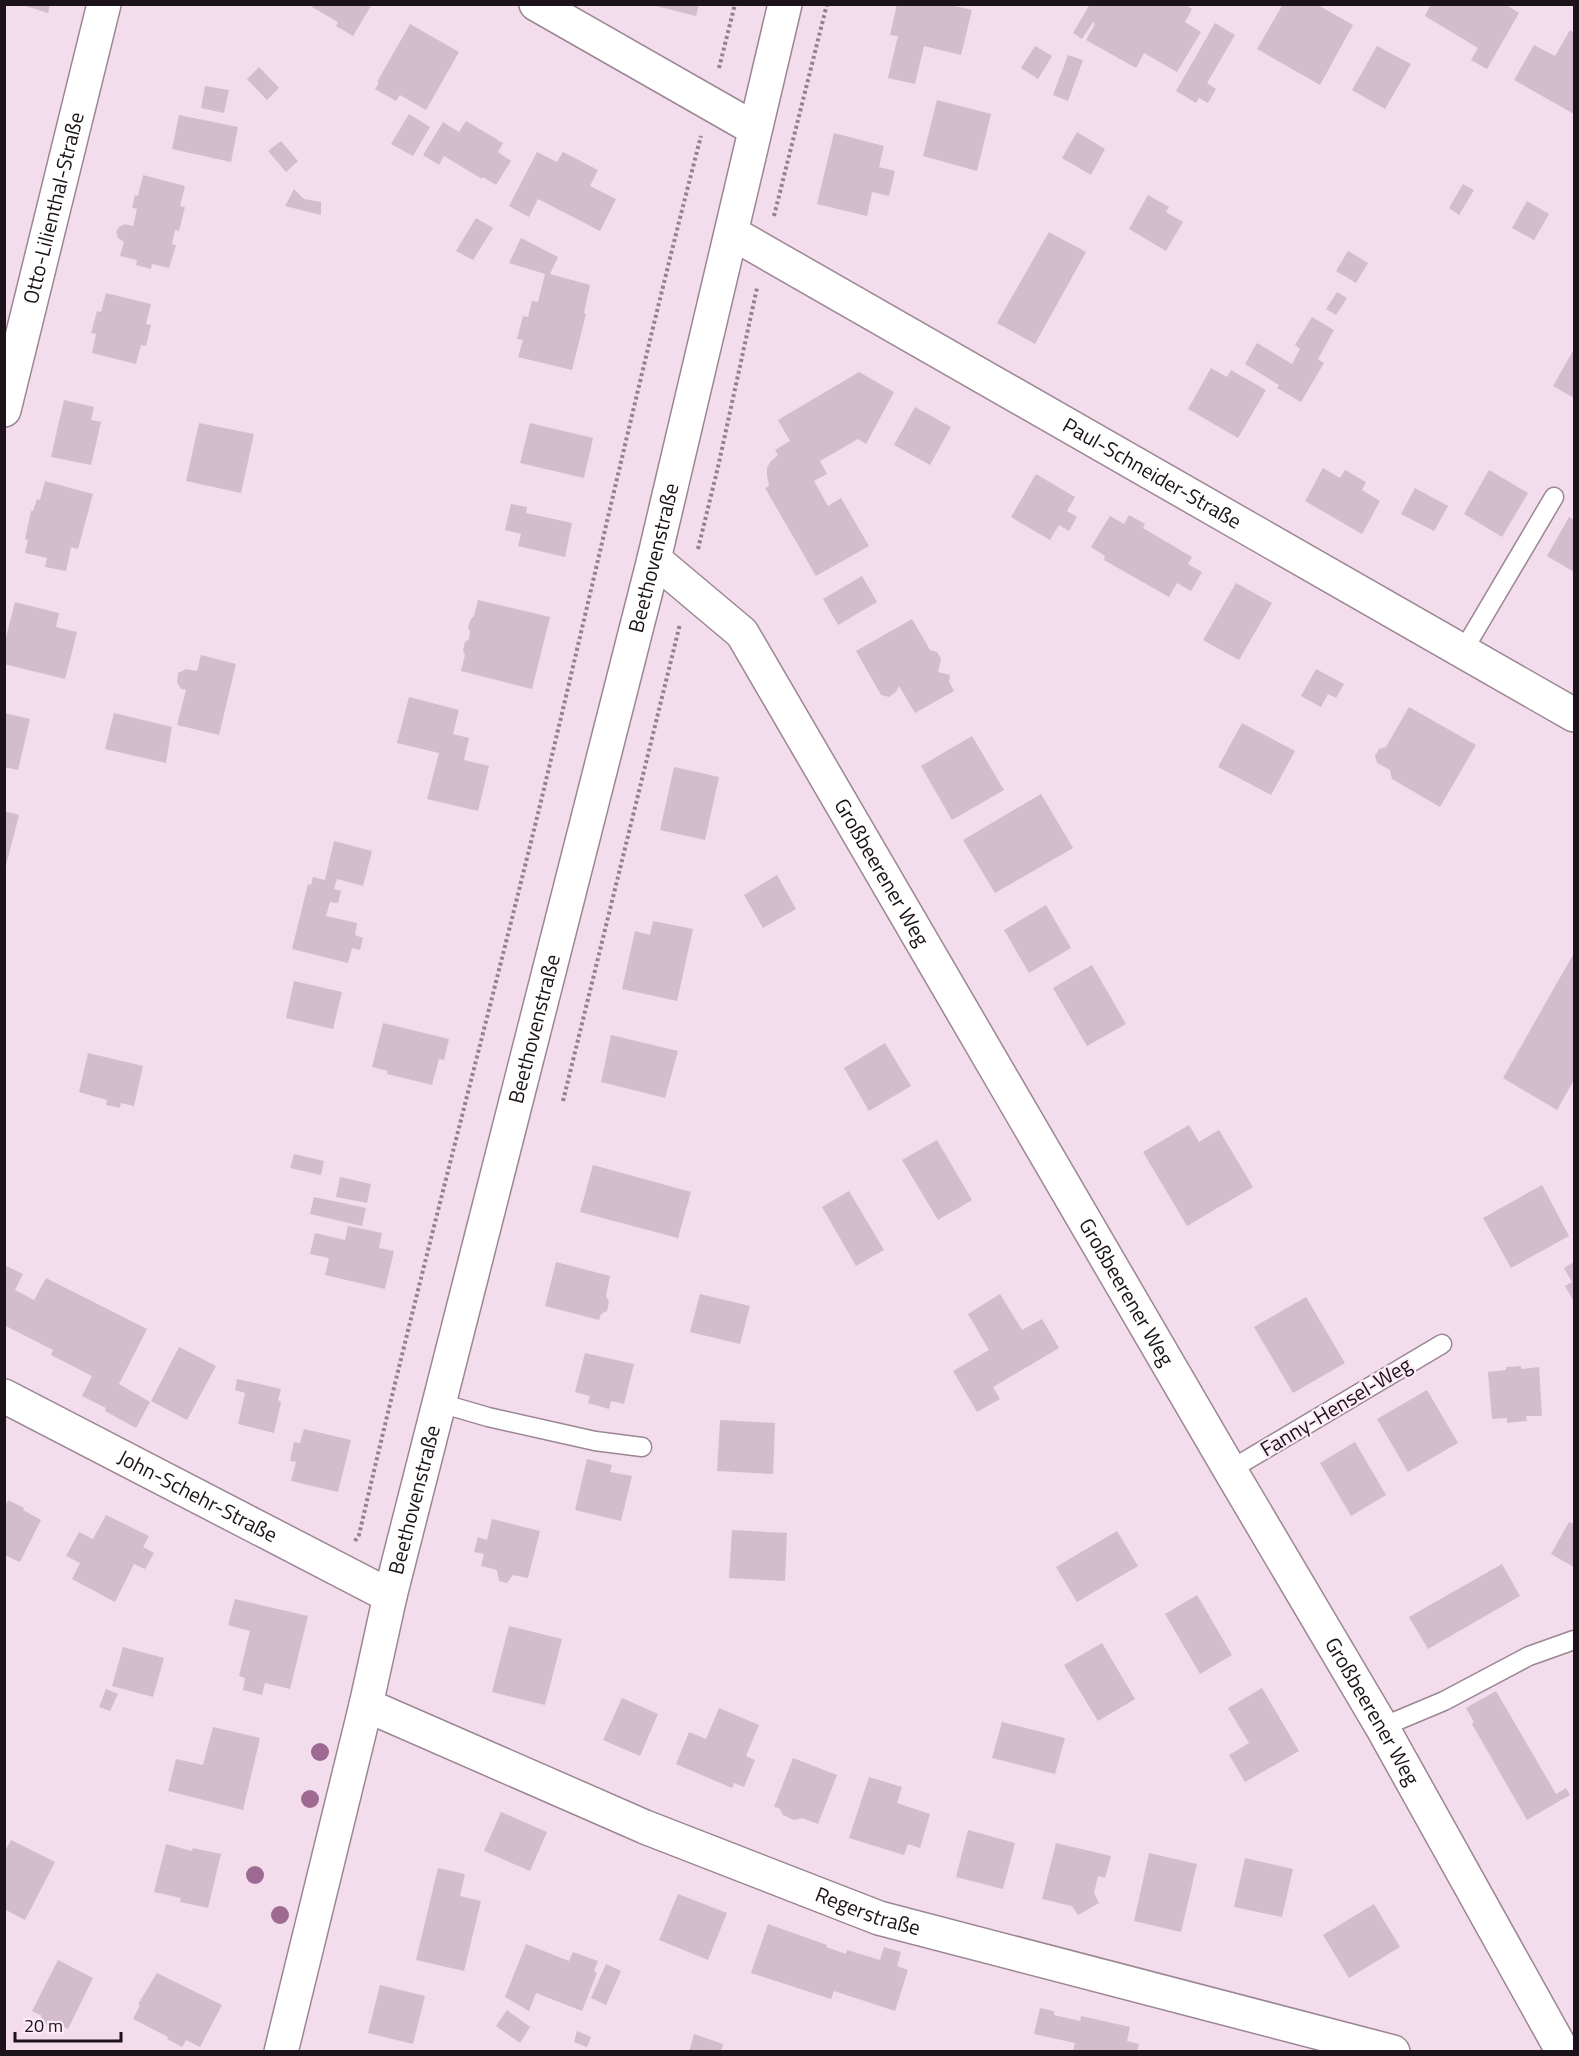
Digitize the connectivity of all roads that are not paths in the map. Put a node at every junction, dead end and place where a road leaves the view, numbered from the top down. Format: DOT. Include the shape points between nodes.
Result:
graph roads {
  1 [pos="104,4"];
  2 [pos="536,4"];
  3 [pos="785,4"];
  4 [pos="755,129"];
  5 [pos="732,233"];
  6 [pos="4,410"];
  7 [pos="1554,497"];
  8 [pos="654,558"];
  9 [pos="1464,651"];
  10 [pos="1575,714"];
  11 [pos="1442,1344"];
  12 [pos="4,1396"];
  13 [pos="440,1403"];
  14 [pos="642,1448"];
  15 [pos="1230,1470"];
  16 [pos="390,1596"];
  17 [pos="1575,1640"];
  18 [pos="366,1705"];
  19 [pos="1382,1726"];
  20 [pos="281,2052"];
  21 [pos="1393,2052"];
  22 [pos="1563,2052"];
  1 -- 6 [label="street, Otto-Lilienthal-Straße"];
  2 -- 4 [label="street"];
  3 -- 4 [label="street, Beethovenstraße"];
  4 -- 5 [label="street, Beethovenstraße"];
  5 -- 8 [label="street, Beethovenstraße"];
  5 -- 9 [label="street, Paul-Schneider-Straße"];
  7 -- 9 [label="lane"];
  8 -- 13 [label="street, Beethovenstraße"];
  8 -- 15 [label="street, Großbeerener Weg" via="742,633"];
  9 -- 10 [label="street, Paul-Schneider-Straße"];
  11 -- 15 [label="lane, Fanny-Hensel-Weg"];
  12 -- 16 [label="street, John-Schehr-Straße"];
  13 -- 14 [label="lane" via="488,1418"];
  13 -- 16 [label="street, Beethovenstraße"];
  15 -- 19 [label="street, Großbeerener Weg"];
  16 -- 18 [label="street, Beethovenstraße"];
  17 -- 19 [label="lane" via="1529,1656 1444,1701"];
  18 -- 20 [label="street, Beethovenstraße"];
  18 -- 21 [label="street, Regerstraße" via="645,1827 879,1918"];
  19 -- 22 [label="street, Großbeerener Weg"];
}
